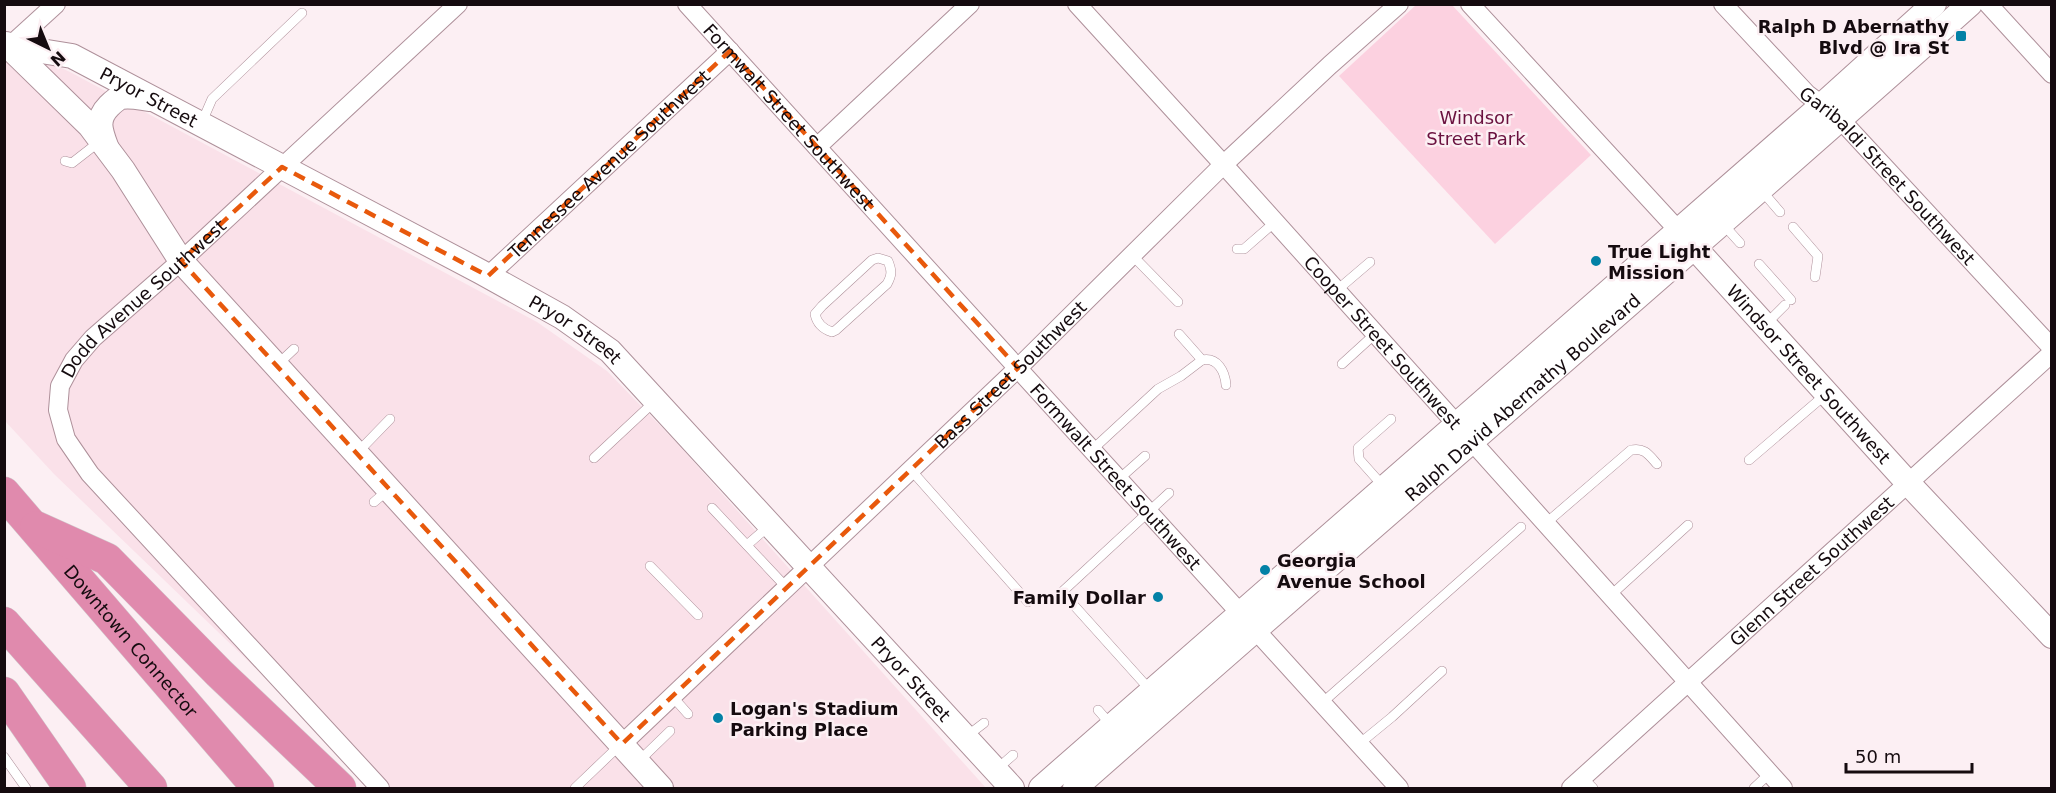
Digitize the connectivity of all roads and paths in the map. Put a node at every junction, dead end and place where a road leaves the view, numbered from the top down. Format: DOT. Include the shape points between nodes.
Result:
graph roads {
  1 [pos="56,4"];
  2 [pos="458,4"];
  3 [pos="687,4"];
  4 [pos="970,4"];
  5 [pos="1077,4"];
  6 [pos="1399,4"];
  7 [pos="1470,4"];
  8 [pos="1724,4"];
  9 [pos="1934,4"];
  10 [pos="1970,4"];
  11 [pos="1989,4"];
  12 [pos="302,14"];
  13 [pos="8,44"];
  14 [pos="730,51"];
  15 [pos="2052,74"];
  16 [pos="156,100"];
  17 [pos="1830,112"];
  18 [pos="202,124"];
  19 [pos="104,145"];
  20 [pos="817,147"];
  21 [pos="65,161"];
  22 [pos="1223,165"];
  23 [pos="282,167"];
  24 [pos="1760,189"];
  25 [pos="1780,212"];
  26 [pos="1275,222"];
  27 [pos="1722,223"];
  28 [pos="1793,227"];
  29 [pos="1678,230"];
  30 [pos="1740,243"];
  31 [pos="1695,248"];
  32 [pos="1237,249"];
  33 [pos="897,253"];
  34 [pos="1132,255"];
  35 [pos="181,261"];
  36 [pos="1370,262"];
  37 [pos="1759,264"];
  38 [pos="488,276"];
  39 [pos="1815,277"];
  40 [pos="1336,291"];
  41 [pos="1178,302"];
  42 [pos="1765,325"];
  43 [pos="1179,334"];
  44 [pos="1375,334"];
  45 [pos="2052,348"];
  46 [pos="294,349"];
  47 [pos="2052,353"];
  48 [pos="1202,360"];
  49 [pos="1341,364"];
  50 [pos="276,366"];
  51 [pos="1018,368"];
  52 [pos="1226,385"];
  53 [pos="1827,393"];
  54 [pos="656,401"];
  55 [pos="390,419"];
  56 [pos="1391,419"];
  57 [pos="1463,433"];
  58 [pos="1092,450"];
  59 [pos="356,454"];
  60 [pos="1145,456"];
  61 [pos="594,458"];
  62 [pos="1749,460"];
  63 [pos="1657,464"];
  64 [pos="911,470"];
  65 [pos="1119,479"];
  66 [pos="1908,483"];
  67 [pos="1384,487"];
  68 [pos="4,493"];
  69 [pos="1169,493"];
  70 [pos="712,508"];
  71 [pos="1149,512"];
  72 [pos="1545,524"];
  73 [pos="770,525"];
  74 [pos="1688,525"];
  75 [pos="36,527"];
  76 [pos="1521,527"];
  77 [pos="747,545"];
  78 [pos="650,566"];
  79 [pos="809,567"];
  80 [pos="787,588"];
  81 [pos="1610,596"];
  82 [pos="1028,602"];
  83 [pos="698,615"];
  84 [pos="1248,621"];
  85 [pos="4,623"];
  86 [pos="2052,636"];
  87 [pos="1442,671"];
  88 [pos="1687,683"];
  89 [pos="1151,691"];
  90 [pos="4,693"];
  91 [pos="672,696"];
  92 [pos="1322,703"];
  93 [pos="688,714"];
  94 [pos="984,723"];
  95 [pos="670,731"];
  96 [pos="965,738"];
  97 [pos="622,744"];
  98 [pos="1359,744"];
  99 [pos="4,757"];
  100 [pos="638,762"];
  101 [pos="1769,774"];
  102 [pos="1582,785"];
  103 [pos="26,789"];
  104 [pos="70,789"];
  105 [pos="151,789"];
  106 [pos="258,789"];
  107 [pos="340,789"];
  108 [pos="380,789"];
  109 [pos="575,789"];
  110 [pos="662,789"];
  111 [pos="1012,789"];
  112 [pos="1041,789"];
  113 [pos="1075,789"];
  114 [pos="1399,789"];
  115 [pos="1754,789"];
  116 [pos="1783,789"];
  1 -- 13 [label="street"];
  2 -- 23 [label="street, Dodd Avenue Southwest"];
  3 -- 14 [label="street, Formwalt Street Southwest"];
  4 -- 20 [label="street"];
  5 -- 22 [label="street, Cooper Street Southwest"];
  6 -- 22 [label="street, Bass Street Southwest"];
  7 -- 29 [label="street, Windsor Street Southwest"];
  8 -- 17 [label="street, Garibaldi Street Southwest" via="1807,94"];
  9 -- 17 [label="main road, Ralph David Abernathy Boulevard"];
  10 -- 17 [label="main road, Ralph David Abernathy Boulevard"];
  11 -- 15 [label="street"];
  12 -- 18 [label="lane" via="212,99"];
  13 -- 16 [label="main road, Pryor Street" via="72,56"];
  13 -- 19 [label="main road"];
  14 -- 20 [label="street, Formwalt Street Southwest"];
  14 -- 38 [label="street, Tennessee Avenue Southwest"];
  16 -- 18 [label="main road, Pryor Street"];
  16 -- 19 [label="main road" via="132,96 107,108 100,120"];
  17 -- 24 [label="main road, Ralph David Abernathy Boulevard"];
  17 -- 29 [label="main road, Ralph David Abernathy Boulevard"];
  17 -- 45 [label="street, Garibaldi Street Southwest"];
  18 -- 23 [label="main road, Pryor Street"];
  19 -- 21 [label="lane" via="72,162"];
  19 -- 35 [label="main road"];
  20 -- 33 [label="street, Formwalt Street Southwest"];
  22 -- 26 [label="street, Cooper Street Southwest"];
  22 -- 34 [label="street, Bass Street Southwest"];
  23 -- 35 [label="street, Dodd Avenue Southwest"];
  23 -- 38 [label="main road, Pryor Street"];
  24 -- 25 [label="lane"];
  24 -- 27 [label="main road, Ralph David Abernathy Boulevard"];
  26 -- 32 [label="lane" via="1244,249"];
  26 -- 40 [label="street, Cooper Street Southwest"];
  27 -- 30 [label="lane"];
  27 -- 31 [label="main road, Ralph David Abernathy Boulevard"];
  28 -- 39 [label="lane" via="1818,256"];
  29 -- 31 [label="main road, Windsor Street Southwest"];
  29 -- 57 [label="main road, Ralph David Abernathy Boulevard"];
  31 -- 42 [label="main road, Windsor Street Southwest"];
  31 -- 57 [label="main road, Ralph David Abernathy Boulevard"];
  33 -- 33 [label="lane" via="872,260 822,306 815,314 824,330 836,330 887,284"];
  33 -- 51 [label="street, Formwalt Street Southwest"];
  34 -- 41 [label="lane"];
  34 -- 51 [label="street, Bass Street Southwest"];
  35 -- 50 [label="main road"];
  35 -- 108 [label="street, Dodd Avenue Southwest" via="93,338 74,360 60,386 58,410 66,439 90,474"];
  36 -- 40 [label="lane"];
  37 -- 42 [label="lane" via="1788,302"];
  38 -- 54 [label="main road, Pryor Street" via="562,317 610,351"];
  40 -- 44 [label="street, Cooper Street Southwest"];
  42 -- 53 [label="main road, Windsor Street Southwest"];
  43 -- 48 [label="lane"];
  44 -- 49 [label="lane"];
  44 -- 57 [label="street, Cooper Street Southwest"];
  46 -- 50 [label="lane"];
  47 -- 66 [label="street, Glenn Street Southwest"];
  48 -- 52 [label="lane" via="1216,362"];
  48 -- 58 [label="lane" via="1158,388"];
  50 -- 59 [label="main road"];
  51 -- 58 [label="street, Formwalt Street Southwest"];
  51 -- 64 [label="street, Bass Street Southwest"];
  53 -- 62 [label="lane"];
  53 -- 66 [label="main road, Windsor Street Southwest"];
  54 -- 61 [label="lane"];
  54 -- 73 [label="main road, Pryor Street"];
  55 -- 59 [label="lane"];
  56 -- 67 [label="lane" via="1358,448 1359,459"];
  57 -- 67 [label="main road, Ralph David Abernathy Boulevard"];
  57 -- 72 [label="street, Cooper Street Southwest"];
  57 -- 84 [label="main road, Ralph David Abernathy Boulevard"];
  58 -- 65 [label="street, Formwalt Street Southwest"];
  59 -- 97 [label="main road" via="381,496"];
  60 -- 65 [label="lane"];
  63 -- 72 [label="lane" via="1647,452 1631,450"];
  64 -- 79 [label="street, Bass Street Southwest"];
  64 -- 82 [label="lane"];
  65 -- 71 [label="street, Formwalt Street Southwest"];
  66 -- 86 [label="main road, Windsor Street Southwest"];
  66 -- 88 [label="street, Glenn Street Southwest"];
  67 -- 84 [label="main road, Ralph David Abernathy Boulevard"];
  68 -- 75 [label="highway, Downtown Connector"];
  69 -- 71 [label="lane"];
  70 -- 77 [label="lane"];
  71 -- 84 [label="street, Formwalt Street Southwest"];
  71 -- 89 [label="lane" via="1062,592"];
  72 -- 81 [label="street, Cooper Street Southwest"];
  73 -- 77 [label="lane"];
  73 -- 79 [label="main road, Pryor Street"];
  74 -- 81 [label="lane"];
  75 -- 106 [label="highway, Downtown Connector"];
  75 -- 107 [label="highway" via="107,559"];
  76 -- 92 [label="lane"];
  77 -- 80 [label="lane"];
  78 -- 83 [label="lane"];
  79 -- 80 [label="street, Bass Street Southwest"];
  79 -- 96 [label="main road, Pryor Street"];
  80 -- 91 [label="street, Bass Street Southwest"];
  81 -- 88 [label="street, Cooper Street Southwest"];
  84 -- 89 [label="main road, Ralph David Abernathy Boulevard"];
  84 -- 92 [label="street, Formwalt Street Southwest"];
  84 -- 113 [label="main road, Ralph David Abernathy Boulevard"];
  85 -- 105 [label="highway"];
  87 -- 98 [label="lane"];
  88 -- 101 [label="street, Cooper Street Southwest"];
  88 -- 102 [label="street, Glenn Street Southwest"];
  89 -- 112 [label="main road, Ralph David Abernathy Boulevard" via="1105,718"];
  90 -- 104 [label="highway"];
  91 -- 93 [label="lane"];
  91 -- 97 [label="street, Bass Street Southwest"];
  92 -- 98 [label="street, Formwalt Street Southwest"];
  94 -- 96 [label="lane"];
  95 -- 100 [label="lane"];
  96 -- 111 [label="main road, Pryor Street" via="1004,763"];
  97 -- 100 [label="main road"];
  97 -- 109 [label="lane"];
  98 -- 114 [label="street, Formwalt Street Southwest"];
  99 -- 103 [label="lane"];
  100 -- 110 [label="main road"];
  101 -- 115 [label="lane"];
  101 -- 116 [label="street, Cooper Street Southwest"];
}
